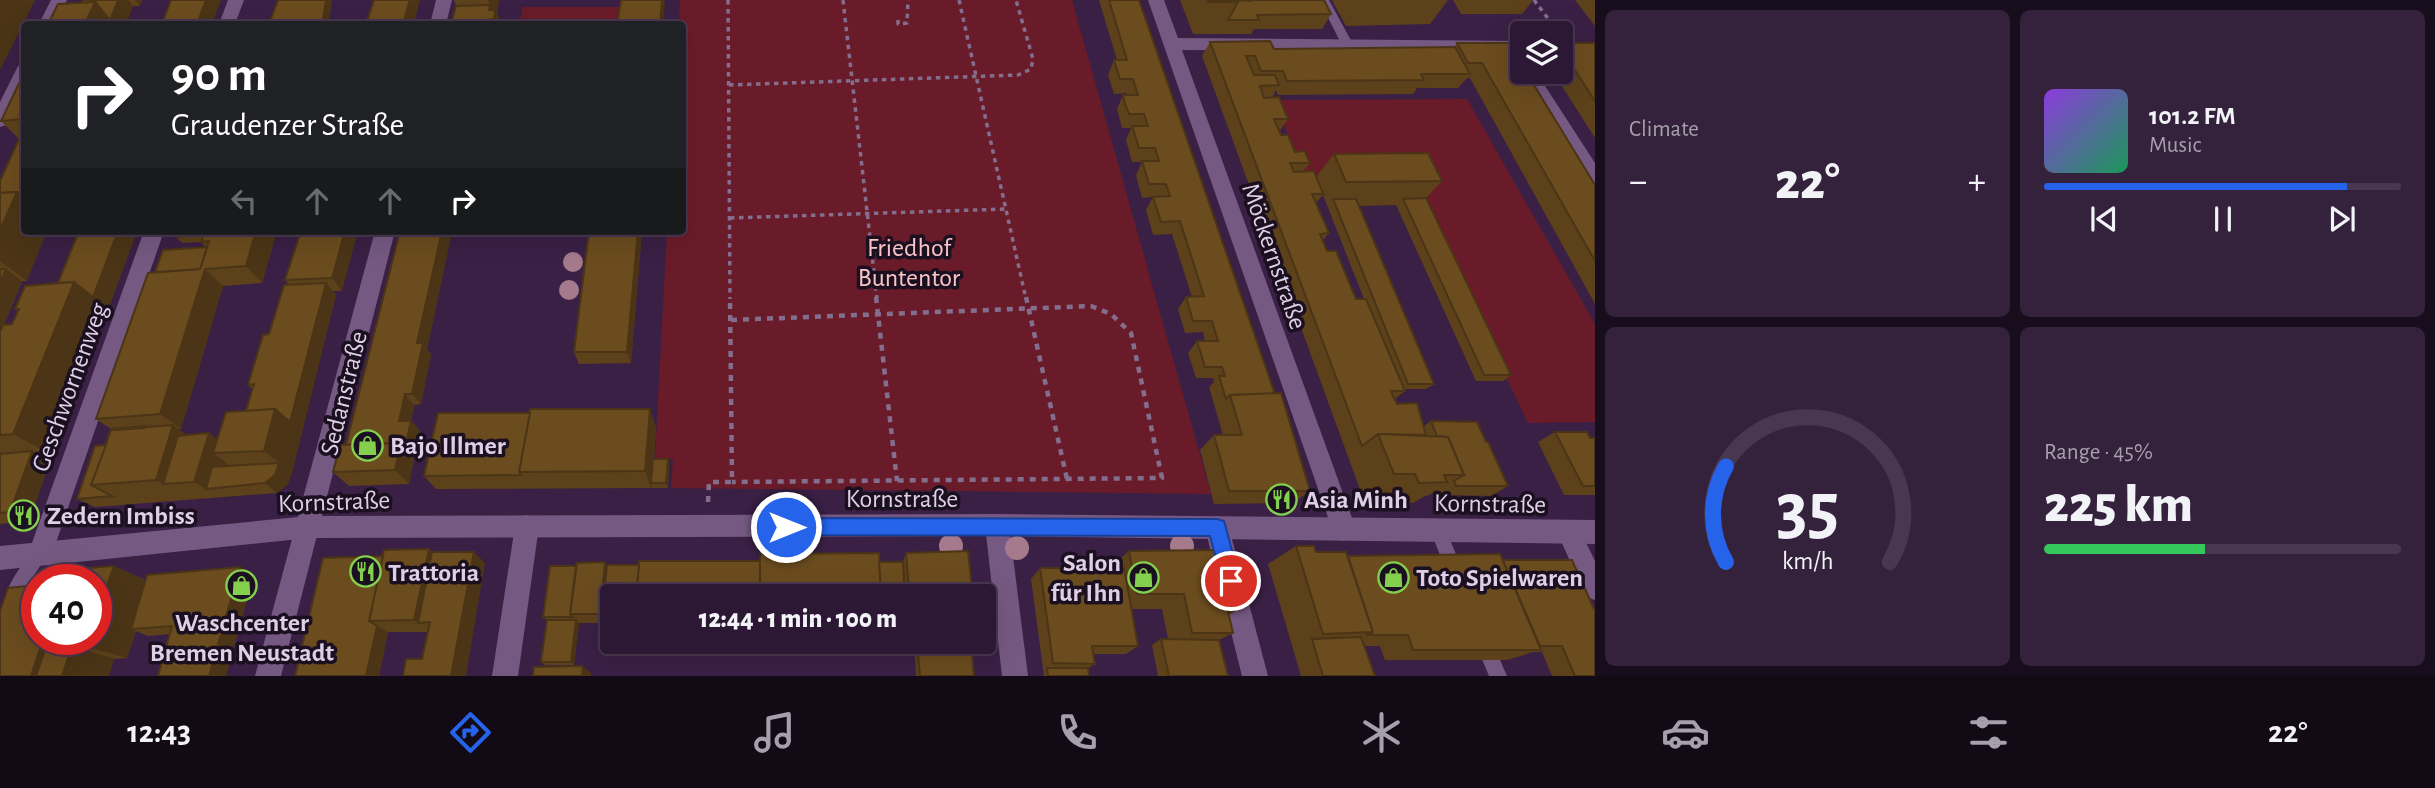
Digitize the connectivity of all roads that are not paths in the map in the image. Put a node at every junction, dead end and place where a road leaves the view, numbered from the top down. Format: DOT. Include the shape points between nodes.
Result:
graph roads {
  1 [pos="59,0"];
  2 [pos="236,0"];
  3 [pos="444,0"];
  4 [pos="1156,0"];
  5 [pos="1324,0"];
  6 [pos="48,21"];
  7 [pos="228,21"];
  8 [pos="439,21"];
  9 [pos="1172,44"];
  10 [pos="1348,46"];
  11 [pos="1510,47"];
  12 [pos="21,76"];
  13 [pos="1535,84"];
  14 [pos="0,120"];
  15 [pos="1595,178"];
  16 [pos="153,235"];
  17 [pos="384,235"];
  18 [pos="997,525"];
  19 [pos="527,526"];
  20 [pos="309,527"];
  21 [pos="1217,528"];
  22 [pos="1344,529"];
  23 [pos="1438,530"];
  24 [pos="1569,532"];
  25 [pos="1595,532"];
  26 [pos="40,554"];
  27 [pos="0,558"];
  28 [pos="1454,569"];
  29 [pos="1595,588"];
  30 [pos="0,635"];
  31 [pos="268,676"];
  32 [pos="505,676"];
  33 [pos="1015,676"];
  34 [pos="1255,676"];
  1 -- 6 [label="street"];
  2 -- 7 [label="street"];
  3 -- 8 [label="street"];
  4 -- 9 [label="street, Möckernstraße"];
  5 -- 10 [label="lane"];
  9 -- 10 [label="street"];
  9 -- 22 [label="street, Möckernstraße"];
  10 -- 11 [label="street"];
  12 -- 14 [label="street"];
  13 -- 15 [label="street"];
  16 -- 26 [label="street, Geschwornenweg"];
  17 -- 20 [label="street, Sedanstraße"];
  18 -- 19 [label="street, Kornstraße"];
  18 -- 21 [label="street, Kornstraße"];
  18 -- 33 [label="street"];
  19 -- 20 [label="street, Kornstraße"];
  19 -- 32 [label="street"];
  20 -- 26 [label="street, Kornstraße"];
  20 -- 31 [label="street, Sedanstraße"];
  21 -- 22 [label="street, Kornstraße"];
  21 -- 34 [label="street"];
  22 -- 23 [label="street, Kornstraße"];
  23 -- 24 [label="street, Kornstraße"];
  23 -- 28 [label="lane"];
  24 -- 25 [label="street, Kornstraße"];
  24 -- 29 [label="street"];
  26 -- 27 [label="street, Kornstraße"];
  26 -- 30 [label="lane, Geschwornenweg" via="16,587"];
}
